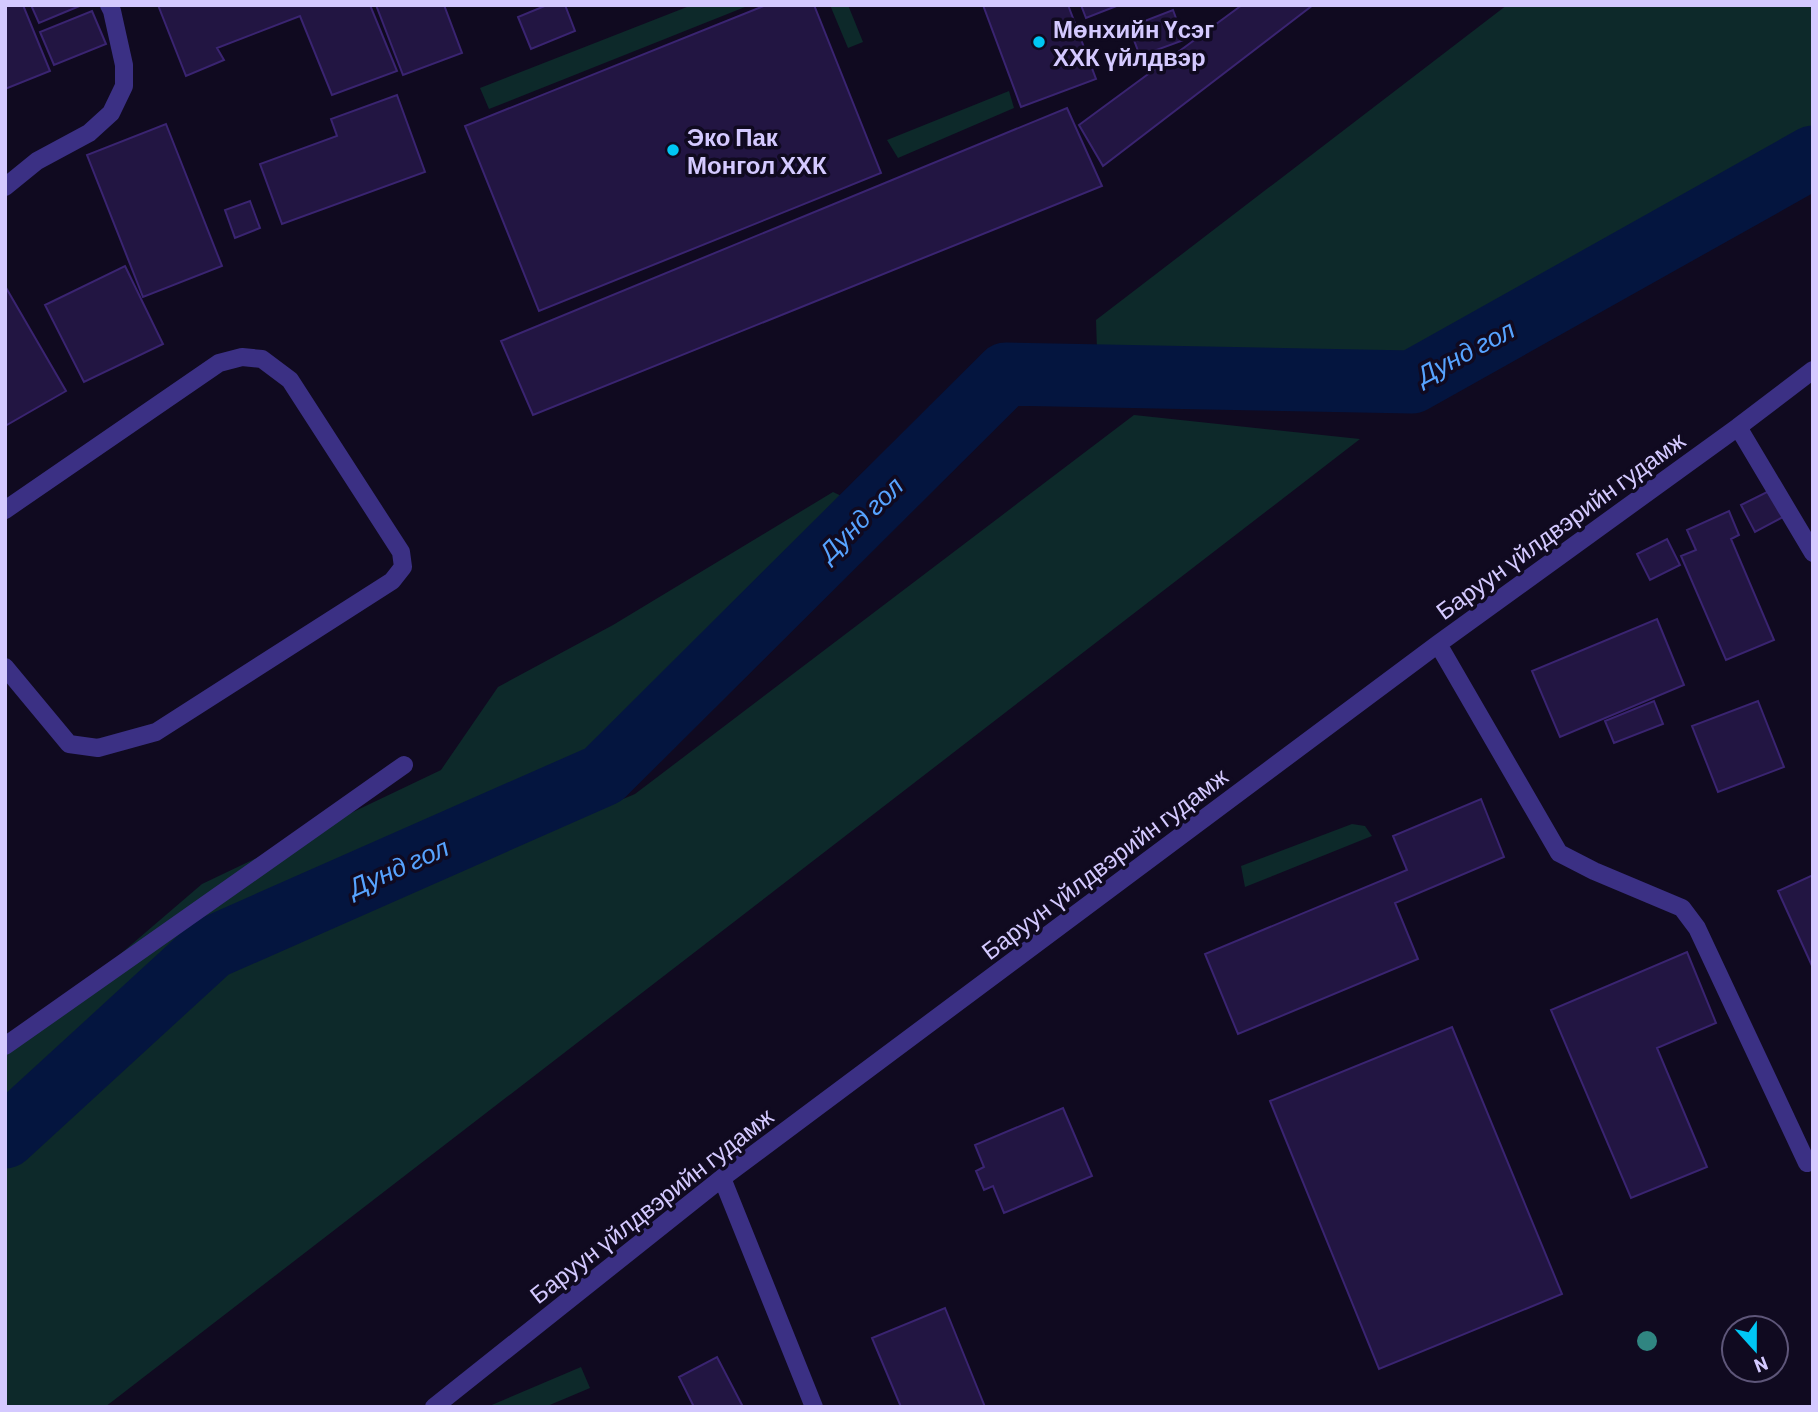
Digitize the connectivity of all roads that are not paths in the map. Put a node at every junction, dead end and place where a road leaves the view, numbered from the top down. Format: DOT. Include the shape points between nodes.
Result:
graph roads {
  1 [pos="109,5"];
  2 [pos="5,187"];
  3 [pos="1813,370"];
  4 [pos="1738,427"];
  5 [pos="5,510"];
  6 [pos="1813,553"];
  7 [pos="1438,644"];
  8 [pos="5,667"];
  9 [pos="404,765"];
  10 [pos="5,1046"];
  11 [pos="1807,1163"];
  12 [pos="722,1178"];
  13 [pos="434,1407"];
  14 [pos="814,1407"];
  1 -- 2 [label="street" via="124,65 124,86 111,113"];
  3 -- 4 [label="street, Баруун үйлдвэрийн гудамж"];
  4 -- 6 [label="street"];
  4 -- 7 [label="street, Баруун үйлдвэрийн гудамж"];
  5 -- 8 [label="street" via="219,363 242,357 261,359 290,380 401,552 403,567 392,581 156,732 98,748 69,744"];
  7 -- 11 [label="street" via="1559,853 1682,908 1697,928"];
  7 -- 12 [label="street, Баруун үйлдвэрийн гудамж"];
  9 -- 10 [label="street"];
  12 -- 13 [label="street, Баруун үйлдвэрийн гудамж"];
  12 -- 14 [label="street"];
}
